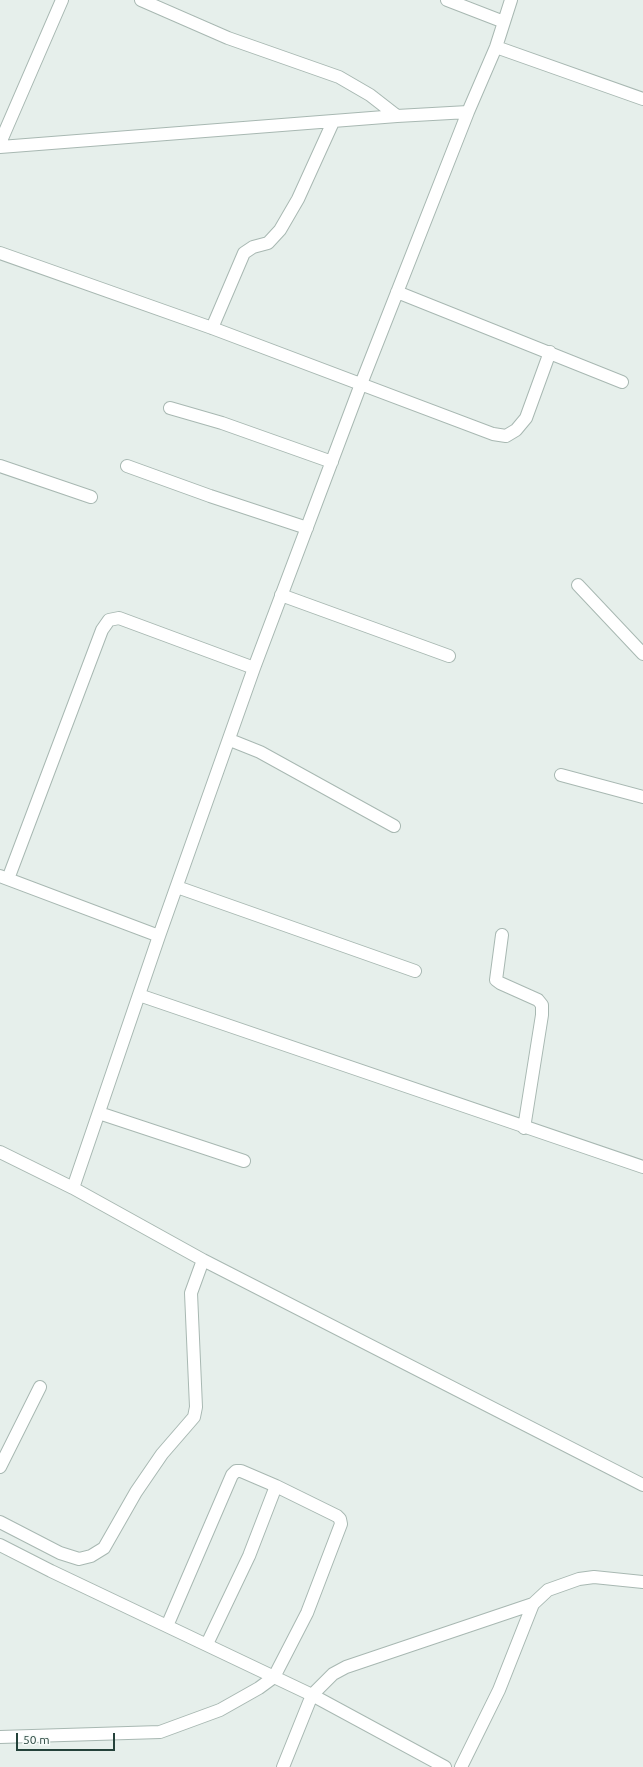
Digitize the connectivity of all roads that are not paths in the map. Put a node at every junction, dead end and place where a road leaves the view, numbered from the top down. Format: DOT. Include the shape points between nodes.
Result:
graph roads {
  1 [pos="62,0"];
  2 [pos="141,0"];
  3 [pos="447,0"];
  4 [pos="511,0"];
  5 [pos="504,22"];
  6 [pos="496,47"];
  7 [pos="643,99"];
  8 [pos="468,112"];
  9 [pos="397,116"];
  10 [pos="333,122"];
  11 [pos="0,143"];
  12 [pos="0,147"];
  13 [pos="0,253"];
  14 [pos="397,292"];
  15 [pos="212,328"];
  16 [pos="550,352"];
  17 [pos="622,382"];
  18 [pos="361,384"];
  19 [pos="170,408"];
  20 [pos="332,462"];
  21 [pos="0,466"];
  22 [pos="127,466"];
  23 [pos="91,497"];
  24 [pos="307,528"];
  25 [pos="578,585"];
  26 [pos="281,595"];
  27 [pos="643,654"];
  28 [pos="449,656"];
  29 [pos="254,668"];
  30 [pos="230,740"];
  31 [pos="561,775"];
  32 [pos="643,797"];
  33 [pos="394,826"];
  34 [pos="4,878"];
  35 [pos="177,887"];
  36 [pos="502,935"];
  37 [pos="159,936"];
  38 [pos="415,971"];
  39 [pos="139,995"];
  40 [pos="99,1113"];
  41 [pos="524,1128"];
  42 [pos="0,1152"];
  43 [pos="244,1161"];
  44 [pos="643,1167"];
  45 [pos="73,1188"];
  46 [pos="203,1260"];
  47 [pos="40,1387"];
  48 [pos="0,1467"];
  49 [pos="643,1485"];
  50 [pos="276,1486"];
  51 [pos="0,1522"];
  52 [pos="0,1545"];
  53 [pos="60,1553"];
  54 [pos="51,1571"];
  55 [pos="643,1582"];
  56 [pos="532,1604"];
  57 [pos="167,1626"];
  58 [pos="207,1644"];
  59 [pos="274,1677"];
  60 [pos="312,1695"];
  61 [pos="0,1737"];
  62 [pos="429,1763"];
  63 [pos="283,1767"];
  64 [pos="445,1767"];
  65 [pos="461,1767"];
  1 -- 11 [label="street"];
  2 -- 9 [label="street" via="228,38 338,77 370,95"];
  3 -- 5 [label="street"];
  4 -- 5 [label="street"];
  5 -- 6 [label="street"];
  6 -- 7 [label="street"];
  6 -- 8 [label="street"];
  8 -- 9 [label="street"];
  8 -- 14 [label="street"];
  9 -- 10 [label="street"];
  10 -- 12 [label="street"];
  10 -- 15 [label="street" via="298,199 280,230 268,243 253,247 244,253"];
  13 -- 15 [label="street"];
  14 -- 16 [label="street"];
  14 -- 18 [label="street"];
  15 -- 18 [label="street"];
  16 -- 17 [label="street"];
  16 -- 18 [label="street" via="526,418 516,430 506,436 494,434"];
  18 -- 20 [label="street"];
  19 -- 20 [label="street" via="222,423"];
  20 -- 24 [label="street"];
  21 -- 23 [label="street"];
  22 -- 24 [label="street"];
  24 -- 26 [label="street"];
  25 -- 27 [label="street"];
  26 -- 28 [label="street"];
  26 -- 29 [label="street"];
  29 -- 30 [label="street"];
  29 -- 34 [label="street" via="119,618 109,620 102,630"];
  30 -- 33 [label="street" via="260,752"];
  30 -- 35 [label="street"];
  31 -- 32 [label="street"];
  34 -- 37 [label="street"];
  35 -- 37 [label="street"];
  35 -- 38 [label="street"];
  36 -- 41 [label="street" via="496,980 538,1000 542,1005"];
  37 -- 39 [label="street"];
  39 -- 40 [label="street"];
  39 -- 41 [label="street"];
  40 -- 43 [label="street"];
  40 -- 45 [label="street"];
  41 -- 44 [label="street"];
  42 -- 45 [label="street"];
  45 -- 46 [label="street"];
  46 -- 49 [label="street"];
  46 -- 53 [label="street" via="191,1293 196,1406 194,1417 144,1479 104,1548 91,1556 79,1559"];
  47 -- 48 [label="street"];
  50 -- 57 [label="street" via="242,1471 236,1471 232,1476"];
  50 -- 58 [label="street" via="249,1556"];
  50 -- 59 [label="street" via="337,1516 341,1524 307,1613"];
  51 -- 53 [label="street"];
  52 -- 54 [label="street"];
  53 -- 54 [label="street"];
  54 -- 57 [label="street"];
  55 -- 56 [label="street" via="594,1577 579,1579 548,1590"];
  56 -- 60 [label="street" via="346,1667 322,1683"];
  56 -- 65 [label="street" via="499,1690"];
  57 -- 58 [label="street"];
  58 -- 59 [label="street"];
  59 -- 60 [label="street"];
  59 -- 61 [label="street" via="220,1710 160,1732"];
  60 -- 62 [label="street"];
  60 -- 63 [label="street"];
  62 -- 64 [label="street"];
}
